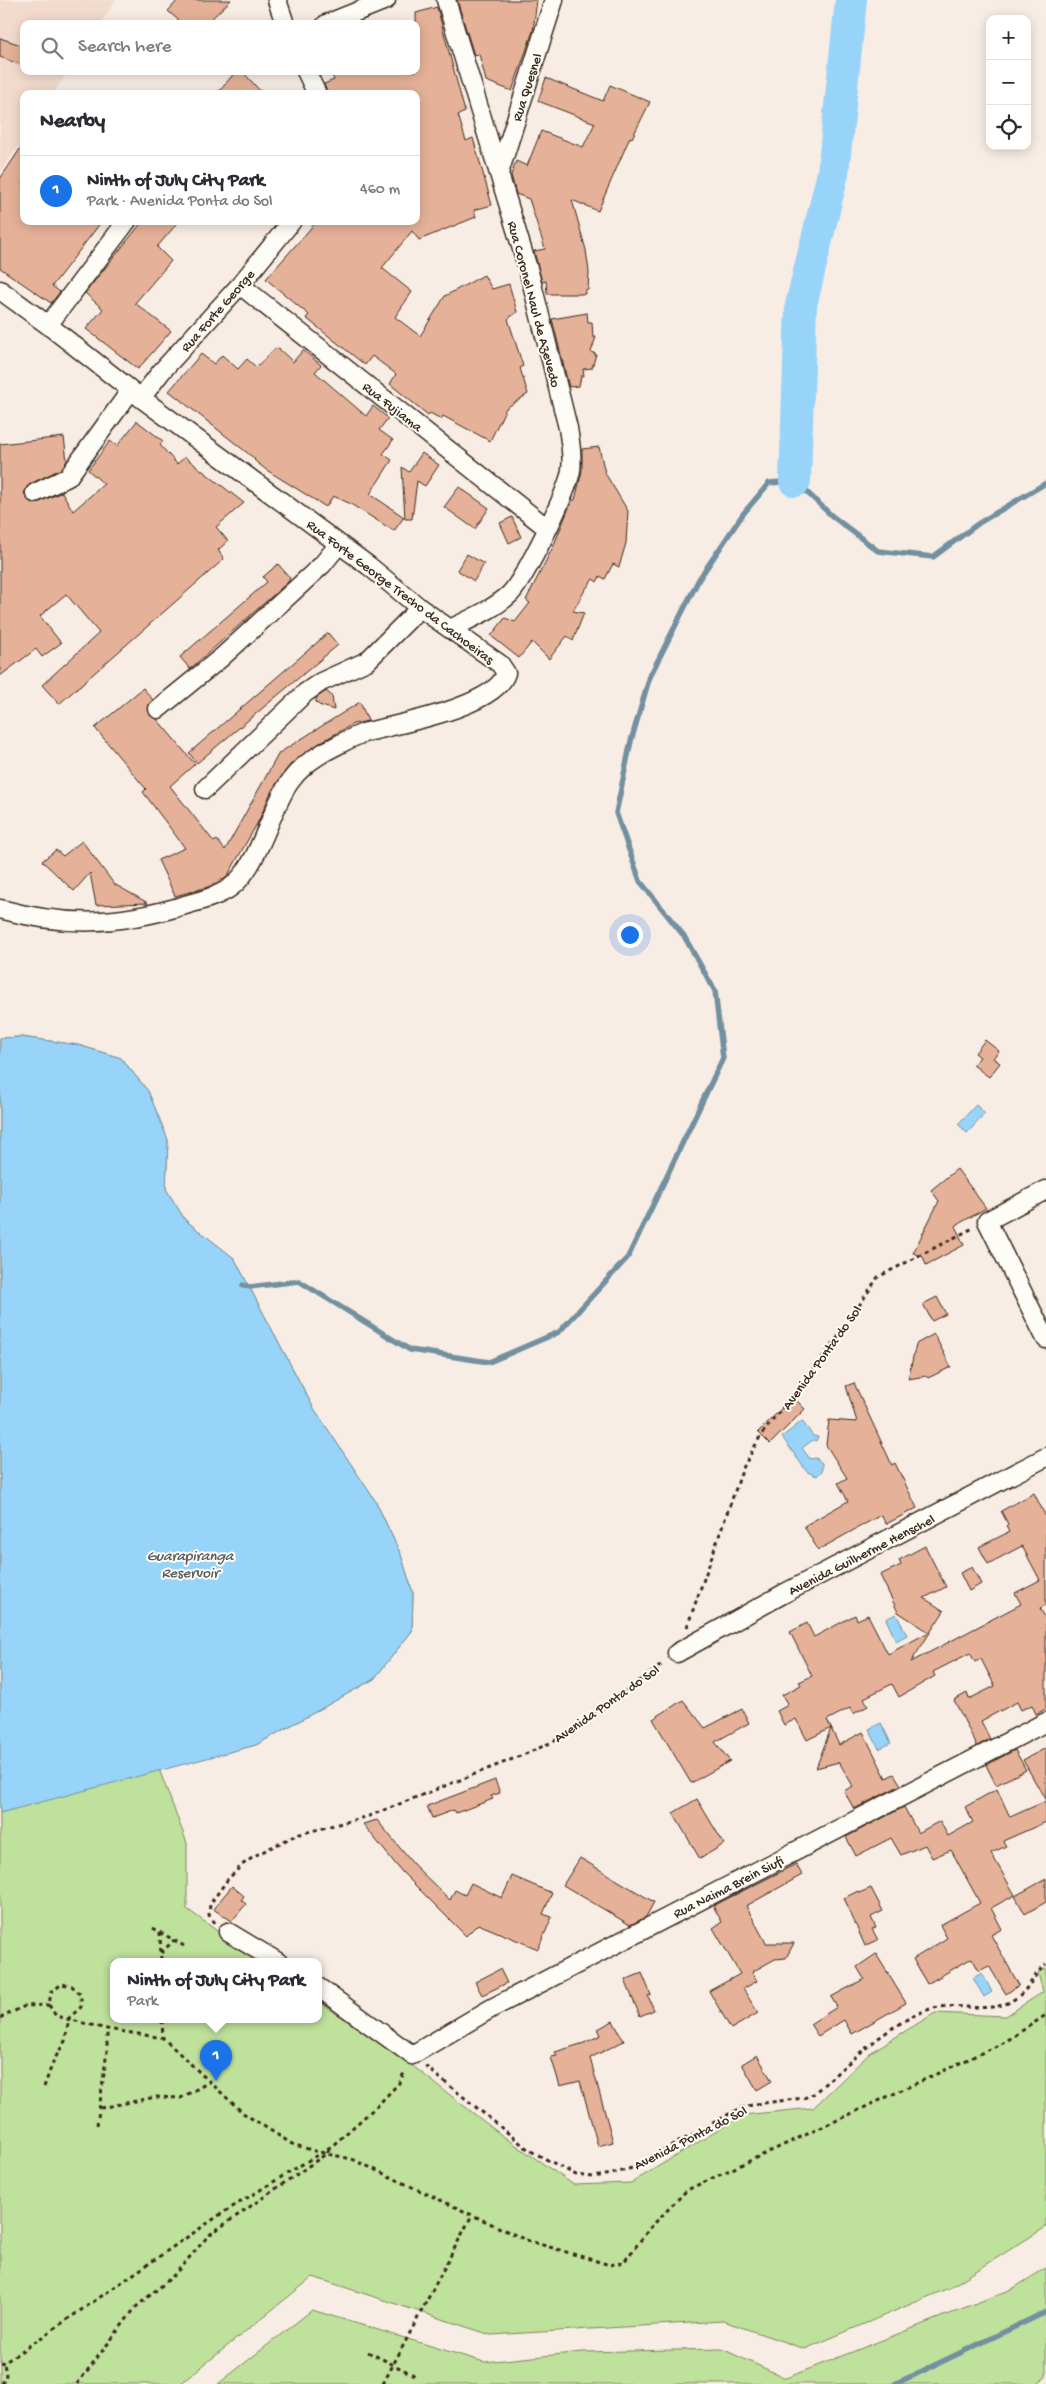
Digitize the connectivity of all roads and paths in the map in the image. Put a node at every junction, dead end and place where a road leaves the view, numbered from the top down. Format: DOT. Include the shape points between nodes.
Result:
graph roads {
  1 [pos="261,0"];
  2 [pos="386,0"];
  3 [pos="446,0"];
  4 [pos="554,0"];
  5 [pos="281,11"];
  6 [pos="336,20"];
  7 [pos="308,75"];
  8 [pos="315,90"];
  9 [pos="499,173"];
  10 [pos="124,225"];
  11 [pos="289,225"];
  12 [pos="240,285"];
  13 [pos="0,290"];
  14 [pos="48,325"];
  15 [pos="136,394"];
  16 [pos="35,492"];
  17 [pos="547,528"];
  18 [pos="339,544"];
  19 [pos="420,608"];
  20 [pos="450,629"];
  21 [pos="158,710"];
  22 [pos="205,789"];
  23 [pos="0,909"];
  24 [pos="1046,1190"];
  25 [pos="987,1221"];
  26 [pos="1046,1340"];
  27 [pos="1046,1457"];
  28 [pos="678,1653"];
  29 [pos="1046,1722"];
  30 [pos="153,1928"];
  31 [pos="160,1932"];
  32 [pos="228,1932"];
  33 [pos="174,1940"];
  34 [pos="184,1946"];
  35 [pos="161,1953"];
  36 [pos="161,1958"];
  37 [pos="271,1958"];
  38 [pos="1046,1964"];
  39 [pos="322,1990"];
  40 [pos="49,2005"];
  41 [pos="1046,2015"];
  42 [pos="0,2018"];
  43 [pos="69,2018"];
  44 [pos="162,2023"];
  45 [pos="107,2029"];
  46 [pos="162,2038"];
  47 [pos="412,2056"];
  48 [pos="209,2082"];
  49 [pos="44,2087"];
  50 [pos="100,2108"];
  51 [pos="97,2125"];
  52 [pos="332,2146"];
  53 [pos="318,2152"];
  54 [pos="326,2154"];
  55 [pos="472,2215"];
  56 [pos="368,2352"];
  57 [pos="2,2363"];
  58 [pos="392,2364"];
  59 [pos="416,2376"];
  60 [pos="2,2384"];
  61 [pos="78,2384"];
  62 [pos="383,2384"];
  1 -- 5 [label="street"];
  2 -- 6 [label="street"];
  3 -- 9 [label="street, Rua Coronel Naul de Azevedo"];
  4 -- 9 [label="street, Rua Quesnel"];
  7 -- 8 [label="street"];
  9 -- 17 [label="street, Rua Coronel Naul de Azevedo" via="544,330 572,453 571,471 564,493"];
  10 -- 14 [label="street"];
  11 -- 12 [label="street, Rua Forte George"];
  12 -- 15 [label="street, Rua Forte George" via="161,372"];
  12 -- 17 [label="street, Rua Fujiama"];
  13 -- 14 [label="street, Rua Forte George Trecho da Cachoeiras"];
  14 -- 15 [label="street, Rua Forte George Trecho da Cachoeiras"];
  15 -- 16 [label="street, Rua Forte George" via="68,477"];
  15 -- 18 [label="street, Rua Forte George Trecho da Cachoeiras"];
  17 -- 20 [label="street, Rua Coronel Naul de Azevedo" via="517,584 504,599"];
  18 -- 19 [label="street, Rua Forte George Trecho da Cachoeiras"];
  18 -- 21 [label="street" via="322,564 222,657"];
  19 -- 20 [label="street, Rua Forte George Trecho da Cachoeiras"];
  19 -- 22 [label="street" via="366,661 320,682 305,693"];
  20 -- 23 [label="street, Rua Forte George Trecho da Cachoeiras" via="500,664 506,673 500,684 455,709 347,740 307,763 288,784 250,864 230,889 152,915 106,922 71,922"];
  24 -- 25 [label="street"];
  25 -- 26 [label="street"];
  25 -- 28 [label="path, Avenida Ponta do Sol" via="878,1277 836,1340 760,1435 743,1468"];
  27 -- 28 [label="street, Avenida Guilherme Henschel" via="783,1594"];
  28 -- 32 [label="path, Avenida Ponta do Sol" via="563,1737 369,1816 296,1835 258,1854 228,1879 210,1904 209,1915"];
  29 -- 47 [label="street, Rua Naima Brein Siufi" via="508,2000"];
  30 -- 31 [label="path"];
  31 -- 33 [label="path"];
  31 -- 35 [label="path"];
  32 -- 37 [label="street"];
  33 -- 34 [label="path"];
  33 -- 35 [label="path"];
  35 -- 36 [label="path"];
  38 -- 47 [label="path, Avenida Ponta do Sol" via="1026,1991 1012,2001 999,2006 944,2006 927,2010 886,2034 808,2096 740,2108 656,2156 612,2174 593,2177 576,2175 529,2150"];
  39 -- 47 [label="street"];
  40 -- 42 [label="path" via="25,2006"];
  40 -- 43 [label="path" via="56,2016"];
  40 -- 43 [label="path" via="51,1992 62,1984 72,1986 81,1995 82,2007"];
  41 -- 55 [label="path" via="1005,2042 687,2190 650,2228 624,2262 610,2265 526,2240"];
  43 -- 45 [label="path"];
  43 -- 49 [label="path" via="64,2041"];
  44 -- 46 [label="path"];
  45 -- 46 [label="path"];
  45 -- 50 [label="path"];
  46 -- 48 [label="path"];
  47 -- 52 [label="path" via="399,2083"];
  48 -- 50 [label="path" via="181,2098 156,2097"];
  48 -- 53 [label="path" via="243,2113 292,2144"];
  50 -- 51 [label="path"];
  52 -- 53 [label="path"];
  52 -- 54 [label="path"];
  53 -- 54 [label="path"];
  53 -- 57 [label="path"];
  54 -- 55 [label="path" via="352,2159"];
  54 -- 61 [label="path" via="209,2236 173,2276 136,2307"];
  55 -- 58 [label="path"];
  56 -- 58 [label="path"];
  57 -- 60 [label="path" via="6,2375"];
  58 -- 59 [label="path"];
  58 -- 62 [label="path"];
}
